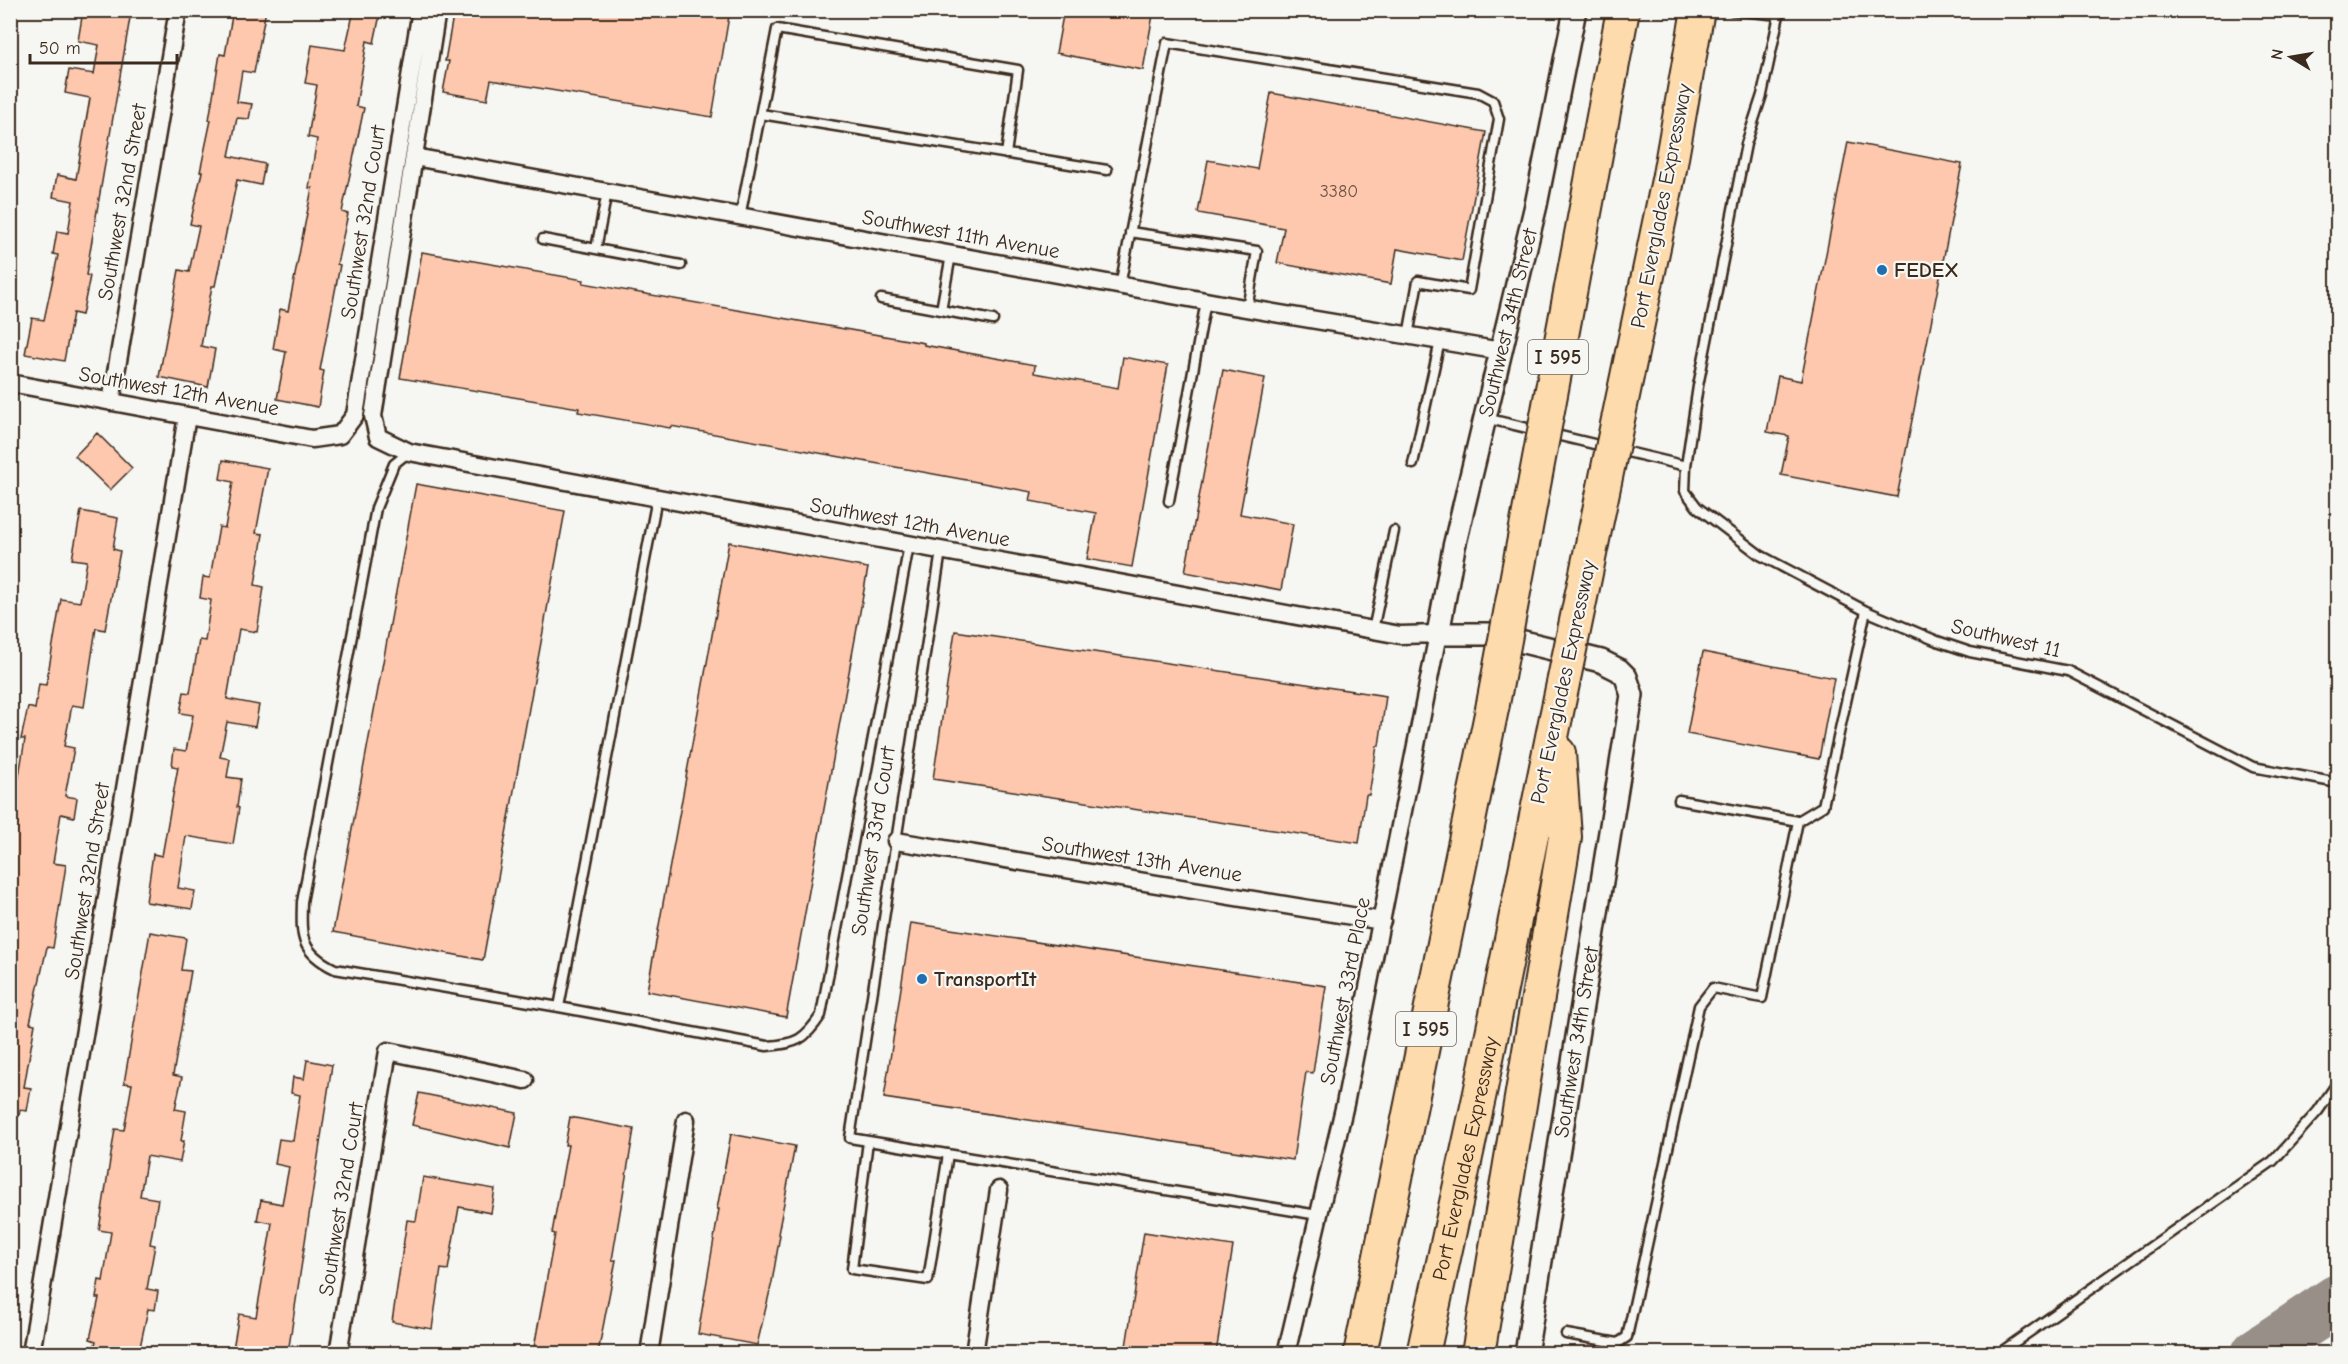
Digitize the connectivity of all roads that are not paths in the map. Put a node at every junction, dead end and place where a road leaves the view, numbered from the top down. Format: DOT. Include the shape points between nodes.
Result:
graph roads {
  1 [pos="177,10"];
  2 [pos="421,10"];
  3 [pos="436,10"];
  4 [pos="1575,10"];
  5 [pos="1623,10"];
  6 [pos="1698,10"];
  7 [pos="1732,10"];
  8 [pos="761,114"];
  9 [pos="1006,154"];
  10 [pos="414,157"];
  11 [pos="1107,170"];
  12 [pos="607,192"];
  13 [pos="740,217"];
  14 [pos="1130,232"];
  15 [pos="543,239"];
  16 [pos="596,249"];
  17 [pos="951,255"];
  18 [pos="681,265"];
  19 [pos="1120,286"];
  20 [pos="881,299"];
  21 [pos="1206,301"];
  22 [pos="1247,309"];
  23 [pos="941,310"];
  24 [pos="993,320"];
  25 [pos="1408,336"];
  26 [pos="1440,341"];
  27 [pos="1501,351"];
  28 [pos="10,383"];
  29 [pos="111,402"];
  30 [pos="187,416"];
  31 [pos="1485,417"];
  32 [pos="340,435"];
  33 [pos="378,437"];
  34 [pos="409,452"];
  35 [pos="1413,464"];
  36 [pos="1686,466"];
  37 [pos="657,498"];
  38 [pos="1169,501"];
  39 [pos="1394,531"];
  40 [pos="909,545"];
  41 [pos="941,551"];
  42 [pos="1866,610"];
  43 [pos="1372,630"];
  44 [pos="1438,634"];
  45 [pos="1556,717"];
  46 [pos="2337,783"];
  47 [pos="1679,800"];
  48 [pos="1798,821"];
  49 [pos="896,842"];
  50 [pos="1382,921"];
  51 [pos="559,1007"];
  52 [pos="525,1080"];
  53 [pos="2337,1082"];
  54 [pos="686,1120"];
  55 [pos="868,1141"];
  56 [pos="948,1154"];
  57 [pos="999,1190"];
  58 [pos="1318,1215"];
  59 [pos="1566,1334"];
  60 [pos="31,1353"];
  61 [pos="338,1353"];
  62 [pos="649,1353"];
  63 [pos="974,1353"];
  64 [pos="1286,1353"];
  65 [pos="1359,1353"];
  66 [pos="1424,1353"];
  67 [pos="1478,1353"];
  68 [pos="1526,1353"];
  69 [pos="1998,1353"];
  1 -- 29 [label="street, Southwest 32nd Street"];
  2 -- 32 [label="street, Southwest 32nd Court" via="355,416"];
  3 -- 10 [label="street, Southwest 32nd Court"];
  4 -- 27 [label="street, Southwest 34th Street" via="1536,205"];
  5 -- 65 [label="highway, I 595, bridge" via="1492,704"];
  6 -- 45 [label="highway, Port Everglades Expressway, bridge" via="1669,175"];
  7 -- 36 [label="lane" via="1779,15 1762,95 1746,144"];
  8 -- 9 [label="lane"];
  8 -- 9 [label="lane" via="777,29 1018,70"];
  8 -- 13 [label="lane"];
  9 -- 11 [label="lane"];
  10 -- 12 [label="street, Southwest 11th Avenue"];
  10 -- 33 [label="street, Southwest 32nd Court" via="373,416"];
  12 -- 13 [label="street, Southwest 11th Avenue"];
  12 -- 16 [label="lane"];
  13 -- 17 [label="street, Southwest 11th Avenue"];
  14 -- 19 [label="lane"];
  14 -- 22 [label="lane" via="1257,250"];
  14 -- 25 [label="lane" via="1167,43 1478,93 1493,101 1499,119 1469,290 1418,281"];
  15 -- 16 [label="lane"];
  16 -- 18 [label="lane"];
  17 -- 19 [label="street, Southwest 11th Avenue"];
  17 -- 23 [label="lane"];
  19 -- 21 [label="street, Southwest 11th Avenue"];
  20 -- 23 [label="lane"];
  21 -- 22 [label="street, Southwest 11th Avenue"];
  21 -- 38 [label="lane"];
  22 -- 25 [label="street, Southwest 11th Avenue"];
  23 -- 24 [label="lane"];
  25 -- 26 [label="street, Southwest 11th Avenue"];
  26 -- 27 [label="street, Southwest 11th Avenue"];
  26 -- 35 [label="lane"];
  27 -- 31 [label="street, Southwest 34th Street"];
  28 -- 29 [label="street, Southwest 12th Avenue"];
  29 -- 30 [label="street, Southwest 12th Avenue"];
  30 -- 32 [label="street, Southwest 12th Avenue" via="312,439"];
  30 -- 60 [label="street, Southwest 32nd Street"];
  31 -- 36 [label="lane"];
  31 -- 44 [label="street, Southwest 34th Street"];
  33 -- 34 [label="street, Southwest 12th Avenue"];
  34 -- 37 [label="street, Southwest 12th Avenue"];
  34 -- 51 [label="lane" via="394,464 375,508 302,902 301,930 309,952 334,969"];
  36 -- 42 [label="lane, Southwest 11" via="1685,491 1697,507 1760,555"];
  37 -- 40 [label="street, Southwest 12th Avenue"];
  37 -- 51 [label="lane"];
  39 -- 43 [label="lane"];
  40 -- 41 [label="street, Southwest 12th Avenue"];
  40 -- 51 [label="lane" via="821,1015 811,1032 791,1044 767,1046"];
  41 -- 43 [label="street, Southwest 12th Avenue"];
  41 -- 49 [label="lane, Southwest 33rd Court"];
  42 -- 46 [label="lane, Southwest 11" via="1970,652 2068,671 2253,766"];
  42 -- 48 [label="lane" via="1823,806"];
  43 -- 44 [label="street, Southwest 12th Avenue" via="1400,635"];
  44 -- 50 [label="street, Southwest 33rd Place"];
  44 -- 68 [label="street, Southwest 34th Street" via="1491,634 1611,664 1630,686 1632,705"];
  45 -- 66 [label="highway, Port Everglades Expressway"];
  45 -- 67 [label="highway" via="1565,837"];
  47 -- 48 [label="lane"];
  48 -- 59 [label="lane" via="1762,998 1713,988 1698,1006 1627,1337 1618,1343"];
  49 -- 50 [label="street, Southwest 13th Avenue"];
  49 -- 55 [label="lane, Southwest 33rd Court" via="850,1138"];
  50 -- 58 [label="street, Southwest 33rd Place"];
  52 -- 61 [label="street, Southwest 32nd Court" via="387,1051"];
  53 -- 69 [label="lane" via="2318,1111 2273,1161"];
  54 -- 62 [label="street"];
  55 -- 56 [label="lane"];
  55 -- 56 [label="lane" via="852,1269 927,1280"];
  56 -- 58 [label="lane"];
  57 -- 63 [label="street"];
  58 -- 64 [label="street, Southwest 33rd Place"];
}
